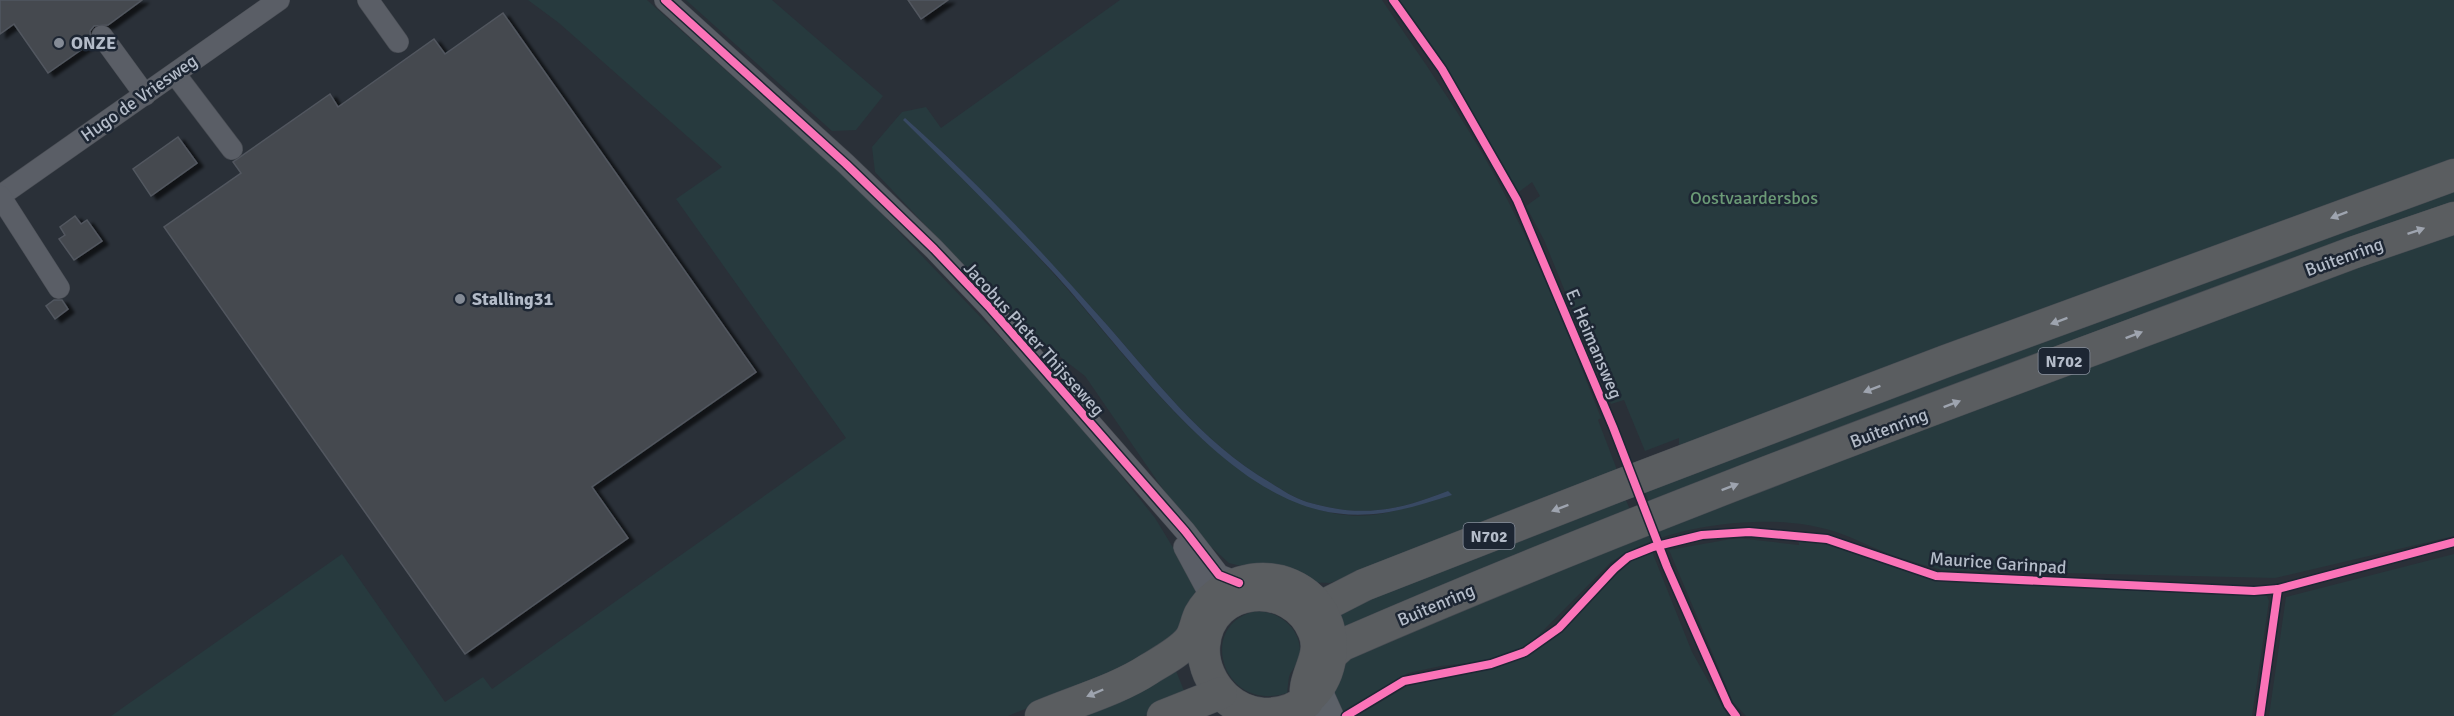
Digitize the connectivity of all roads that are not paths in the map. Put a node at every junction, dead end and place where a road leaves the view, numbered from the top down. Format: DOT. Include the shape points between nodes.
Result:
graph roads {
  1 [pos="279,0"];
  2 [pos="368,0"];
  3 [pos="664,0"];
  4 [pos="102,36"];
  5 [pos="398,42"];
  6 [pos="175,74"];
  7 [pos="145,95"];
  8 [pos="232,149"];
  9 [pos="2454,175"];
  10 [pos="0,196"];
  11 [pos="2454,218"];
  12 [pos="59,288"];
  13 [pos="1167,513"];
  14 [pos="1239,582"];
  15 [pos="1308,604"];
  16 [pos="1215,606"];
  17 [pos="1198,640"];
  18 [pos="1331,655"];
  19 [pos="1221,693"];
  20 [pos="1306,708"];
  21 [pos="1041,716"];
  22 [pos="1163,716"];
  1 -- 6 [label="street, Hugo de Vriesweg"];
  2 -- 5 [label="street"];
  3 -- 13 [label="street, Jacobus Pieter Thijsseweg" via="934,249"];
  4 -- 7 [label="street"];
  6 -- 7 [label="street, Hugo de Vriesweg"];
  6 -- 8 [label="street"];
  7 -- 10 [label="street, Hugo de Vriesweg"];
  9 -- 15 [label="highway, N702, one-way" via="1946,361"];
  10 -- 12 [label="street"];
  18 -- 11 [label="highway, Buitenring / N702, one-way" via="1342,645 1676,508"];
  13 -- 14 [label="street, Jacobus Pieter Thijsseweg" via="1219,575"];
  13 -- 16 [label="street, Jacobus Pieter Thijsseweg"];
  14 -- 15 [label="highway" via="1270,579 1290,585"];
  14 -- 16 [label="highway"];
  15 -- 16 [label="highway" via="1256,594"];
  15 -- 18 [label="highway" via="1330,635"];
  15 -- 20 [label="highway" via="1318,645 1316,663 1305,686"];
  16 -- 17 [label="highway" via="1200,615"];
  17 -- 19 [label="highway" via="1208,672"];
  17 -- 21 [label="highway, one-way" via="1188,656"];
  18 -- 20 [label="highway" via="1328,671"];
  19 -- 20 [label="highway" via="1248,711"];
  19 -- 22 [label="highway"];
}
